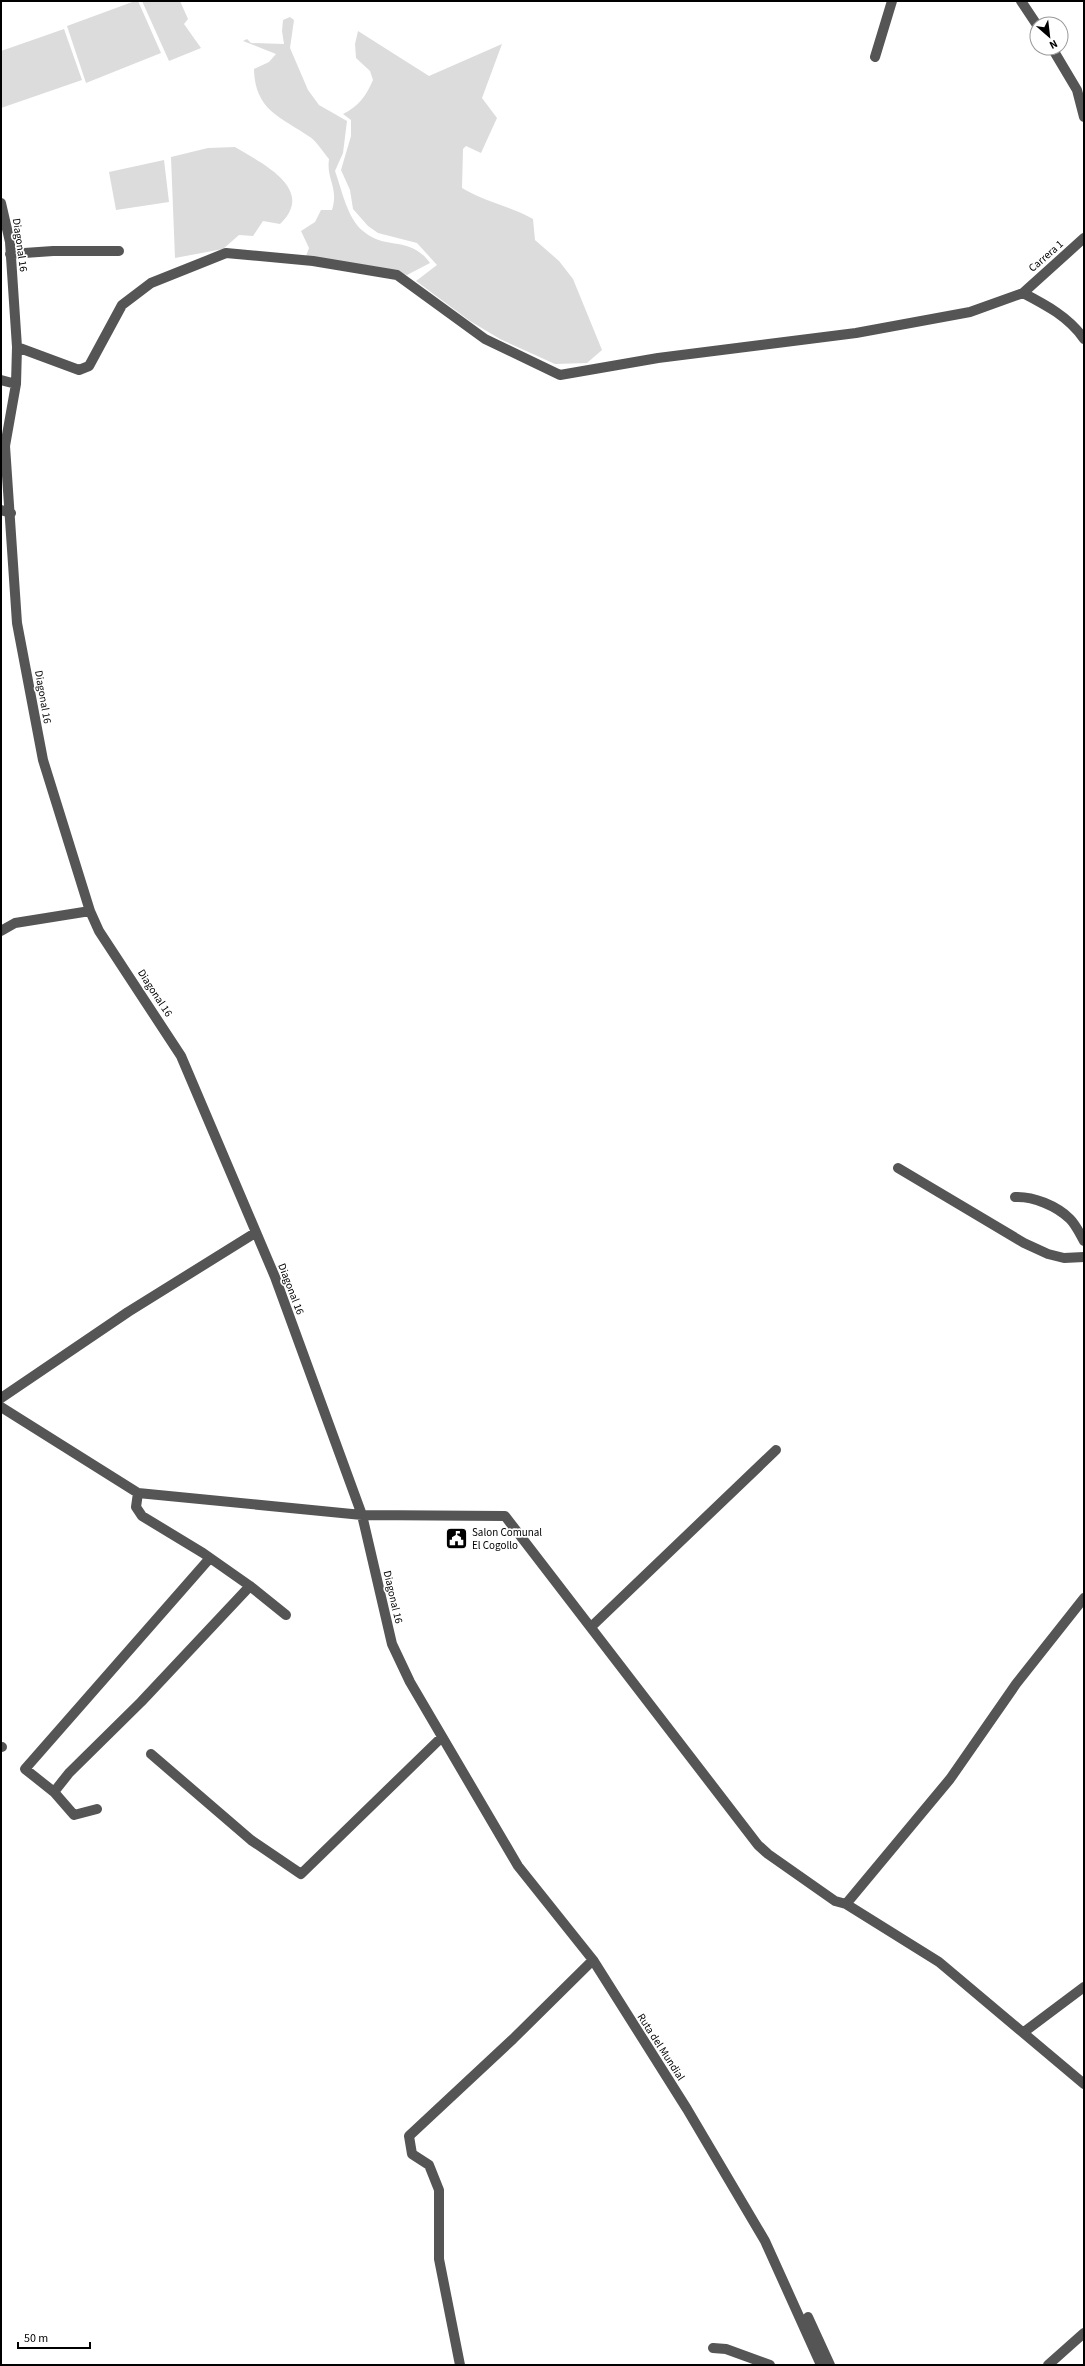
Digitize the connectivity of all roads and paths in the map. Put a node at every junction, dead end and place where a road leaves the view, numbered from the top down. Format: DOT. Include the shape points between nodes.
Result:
graph roads {
  1 [pos="892,1"];
  2 [pos="1022,2"];
  3 [pos="1031,16"];
  4 [pos="1057,56"];
  5 [pos="875,57"];
  6 [pos="1084,117"];
  7 [pos="1,204"];
  8 [pos="1084,238"];
  9 [pos="5,242"];
  10 [pos="119,251"];
  11 [pos="10,254"];
  12 [pos="1023,292"];
  13 [pos="1084,339"];
  14 [pos="17,347"];
  15 [pos="1,380"];
  16 [pos="16,384"];
  17 [pos="6,512"];
  18 [pos="90,911"];
  19 [pos="1,931"];
  20 [pos="898,1168"];
  21 [pos="1015,1197"];
  22 [pos="255,1233"];
  23 [pos="1084,1240"];
  24 [pos="1084,1258"];
  25 [pos="1,1398"];
  26 [pos="1,1407"];
  27 [pos="776,1450"];
  28 [pos="138,1492"];
  29 [pos="362,1515"];
  30 [pos="210,1558"];
  31 [pos="250,1586"];
  32 [pos="1084,1598"];
  33 [pos="286,1615"];
  34 [pos="591,1627"];
  35 [pos="442,1737"];
  36 [pos="151,1754"];
  37 [pos="455,1759"];
  38 [pos="54,1792"];
  39 [pos="97,1809"];
  40 [pos="846,1904"];
  41 [pos="593,1960"];
  42 [pos="1084,1988"];
  43 [pos="1024,2032"];
  44 [pos="1084,2084"];
  45 [pos="794,2301"];
  46 [pos="1084,2333"];
  47 [pos="713,2348"];
  48 [pos="460,2365"];
  49 [pos="770,2365"];
  50 [pos="821,2365"];
  51 [pos="830,2365"];
  52 [pos="1048,2365"];
  1 -- 5 [label="street"];
  2 -- 3 [label="street"];
  4 -- 6 [label="street" via="1077,90"];
  7 -- 9 [label="street, Diagonal 16"];
  8 -- 12 [label="street, Carrera 1"];
  9 -- 11 [label="street, Diagonal 16"];
  10 -- 11 [label="street"];
  11 -- 14 [label="street, Diagonal 16"];
  12 -- 13 [label="street" via="1051,307 1076,326"];
  12 -- 14 [label="street" via="970,312 856,333 658,358 560,375 485,339 397,275 313,262 226,253 151,283 122,305 89,366 79,370"];
  14 -- 16 [label="street, Diagonal 16"];
  15 -- 16 [label="street"];
  16 -- 17 [label="street, Diagonal 16" via="5,446"];
  17 -- 18 [label="street, Diagonal 16" via="10,532 17,623 43,760"];
  18 -- 19 [label="street" via="15,923"];
  18 -- 22 [label="street, Diagonal 16" via="99,931 181,1056"];
  20 -- 24 [label="street" via="1024,1243 1064,1258"];
  21 -- 23 [label="street" via="1048,1205 1070,1219"];
  22 -- 25 [label="street" via="128,1312"];
  22 -- 29 [label="street, Diagonal 16" via="275,1277"];
  26 -- 28 [label="street"];
  27 -- 34 [label="street"];
  28 -- 29 [label="street"];
  28 -- 30 [label="street" via="136,1507 142,1516"];
  29 -- 34 [label="street" via="505,1516"];
  29 -- 35 [label="street, Diagonal 16" via="392,1644 410,1682"];
  30 -- 31 [label="street"];
  30 -- 38 [label="street" via="25,1769"];
  31 -- 33 [label="street"];
  31 -- 38 [label="street" via="146,1697 69,1773"];
  32 -- 40 [label="street" via="1016,1684 950,1779"];
  34 -- 40 [label="street" via="758,1845 835,1901"];
  35 -- 36 [label="street" via="301,1874 251,1840"];
  35 -- 37 [label="street, Diagonal 16"];
  37 -- 41 [label="street, Ruta del Mundial" via="518,1866"];
  38 -- 39 [label="street" via="74,1815"];
  40 -- 43 [label="street" via="940,1962"];
  41 -- 45 [label="street, Ruta del Mundial" via="687,2109 765,2240"];
  41 -- 48 [label="street" via="409,2136 412,2154 429,2165 439,2190 439,2259"];
  42 -- 43 [label="street"];
  43 -- 44 [label="street"];
  45 -- 50 [label="street, Ruta del Mundial"];
  45 -- 51 [label="street" via="801,2304"];
  46 -- 52 [label="street"];
  47 -- 49 [label="street" via="726,2349"];
}
